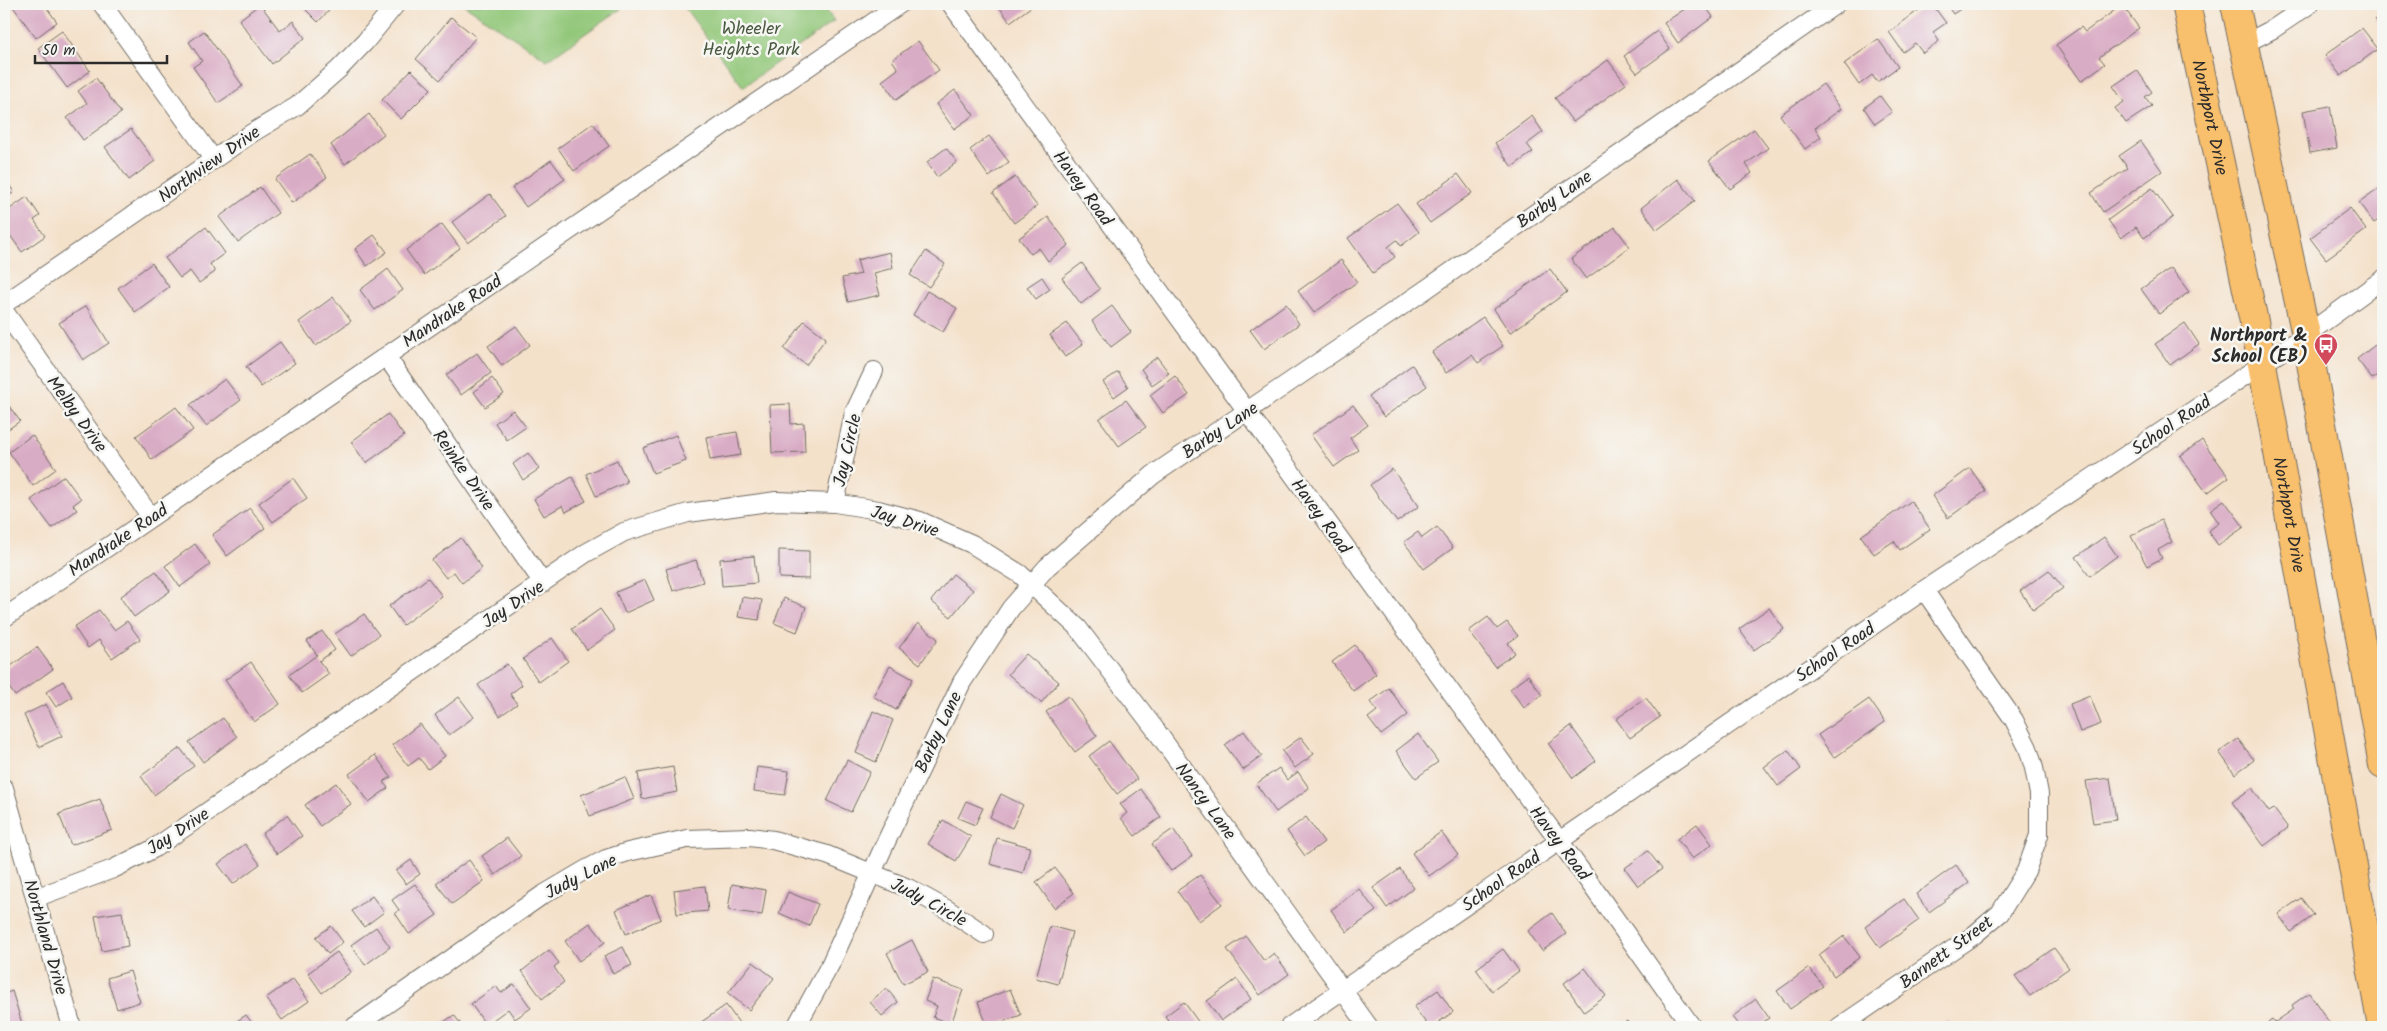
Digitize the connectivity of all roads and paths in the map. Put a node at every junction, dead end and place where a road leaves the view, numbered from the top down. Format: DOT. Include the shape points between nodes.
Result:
graph roads {
  1 [pos="102,4"];
  2 [pos="396,4"];
  3 [pos="900,4"];
  4 [pos="951,4"];
  5 [pos="1836,4"];
  6 [pos="2186,4"];
  7 [pos="2235,4"];
  8 [pos="2310,4"];
  9 [pos="2244,44"];
  10 [pos="214,160"];
  11 [pos="2383,279"];
  12 [pos="4,304"];
  13 [pos="4,311"];
  14 [pos="2306,335"];
  15 [pos="386,356"];
  16 [pos="2262,363"];
  17 [pos="874,371"];
  18 [pos="1246,412"];
  19 [pos="835,504"];
  20 [pos="151,517"];
  21 [pos="543,583"];
  22 [pos="1031,585"];
  23 [pos="1924,590"];
  24 [pos="4,618"];
  25 [pos="2383,765"];
  26 [pos="4,788"];
  27 [pos="1558,841"];
  28 [pos="872,873"];
  29 [pos="35,898"];
  30 [pos="984,934"];
  31 [pos="1343,990"];
  32 [pos="72,1027"];
  33 [pos="354,1027"];
  34 [pos="796,1027"];
  35 [pos="1289,1027"];
  36 [pos="1369,1027"];
  37 [pos="1692,1027"];
  38 [pos="1839,1027"];
  39 [pos="2382,1027"];
  1 -- 10 [label="street"];
  2 -- 10 [label="street, Northview Drive" via="352,55 296,106"];
  3 -- 15 [label="street, Mandrake Road"];
  4 -- 18 [label="street, Havey Road"];
  5 -- 18 [label="street, Barby Lane"];
  6 -- 16 [label="main road, Northport Drive"];
  7 -- 9 [label="main road"];
  8 -- 9 [label="street"];
  9 -- 14 [label="main road"];
  10 -- 12 [label="street, Northview Drive"];
  11 -- 14 [label="street, School Road"];
  13 -- 20 [label="street, Melby Drive"];
  14 -- 16 [label="street, School Road"];
  14 -- 25 [label="main road"];
  15 -- 20 [label="street, Mandrake Road"];
  15 -- 21 [label="street, Reinke Drive"];
  16 -- 23 [label="street, School Road"];
  16 -- 39 [label="main road, Northport Drive"];
  17 -- 19 [label="street, Jay Circle" via="854,413"];
  18 -- 22 [label="street, Barby Lane" via="1134,489 1046,567"];
  18 -- 27 [label="street, Havey Road"];
  19 -- 21 [label="street, Jay Drive" via="776,501 688,513 624,532"];
  19 -- 22 [label="street, Jay Drive" via="878,510 920,521 972,544 1020,574"];
  20 -- 24 [label="street, Mandrake Road"];
  21 -- 29 [label="street, Jay Drive" via="154,849 113,869"];
  22 -- 28 [label="street, Barby Lane" via="992,634 962,682"];
  22 -- 31 [label="street, Nancy Lane" via="1078,628"];
  23 -- 27 [label="street, School Road"];
  23 -- 38 [label="street, Barnett Street" via="2014,720 2028,748 2039,794 2039,835 2026,871 2000,913 1974,935"];
  26 -- 29 [label="street, Northland Drive"];
  27 -- 31 [label="street, School Road"];
  27 -- 37 [label="street, Havey Road"];
  28 -- 30 [label="street, Judy Circle" via="916,892"];
  28 -- 33 [label="street, Judy Lane" via="827,855 750,837 686,839 628,852 585,870 541,896"];
  28 -- 34 [label="street, Barby Lane" via="831,963"];
  29 -- 32 [label="street, Northland Drive"];
  31 -- 35 [label="street, School Road"];
  31 -- 36 [label="street, Nancy Lane"];
}
